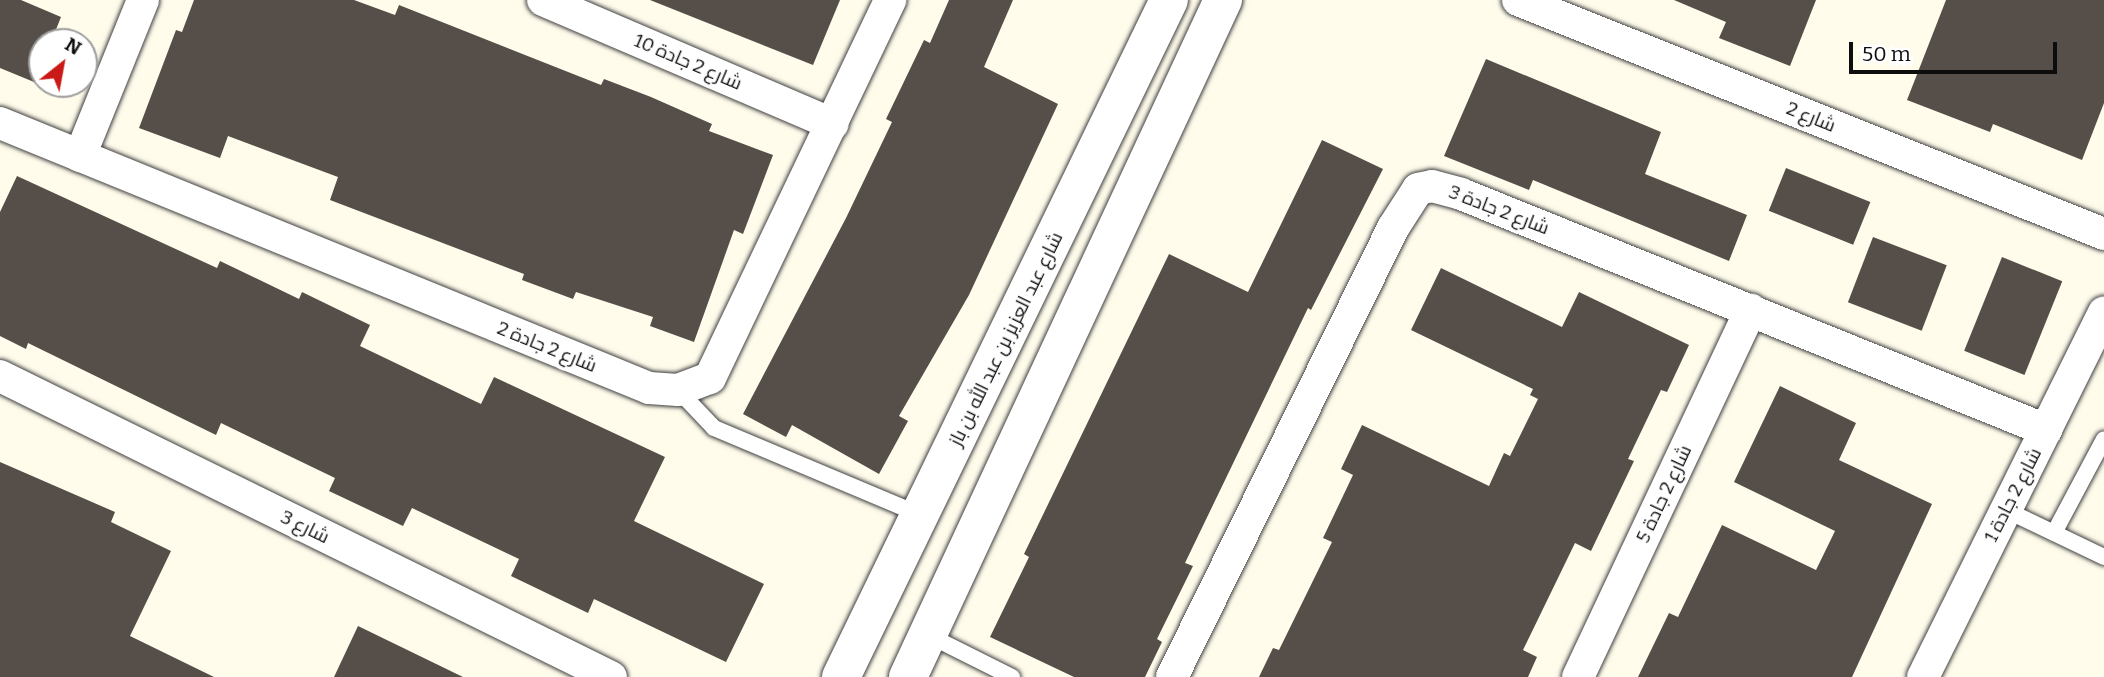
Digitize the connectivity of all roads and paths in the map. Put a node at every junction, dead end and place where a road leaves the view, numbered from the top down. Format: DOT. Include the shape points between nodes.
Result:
graph roads {
  1 [pos="143,0"];
  2 [pos="542,0"];
  3 [pos="890,0"];
  4 [pos="1169,0"];
  5 [pos="1223,0"];
  6 [pos="1518,0"];
  7 [pos="0,123"];
  8 [pos="833,124"];
  9 [pos="80,156"];
  10 [pos="2104,234"];
  11 [pos="1751,310"];
  12 [pos="2104,313"];
  13 [pos="0,376"];
  14 [pos="678,390"];
  15 [pos="2046,429"];
  16 [pos="2104,439"];
  17 [pos="2006,510"];
  18 [pos="921,515"];
  19 [pos="2054,533"];
  20 [pos="2104,557"];
  21 [pos="928,635"];
  22 [pos="572,669"];
  23 [pos="611,677"];
  24 [pos="841,677"];
  25 [pos="908,677"];
  26 [pos="1012,677"];
  27 [pos="1172,677"];
  28 [pos="1578,677"];
  29 [pos="1923,677"];
  1 -- 9 [label="street"];
  2 -- 8 [label="street, شارع 2 جادة 10"];
  3 -- 8 [label="street, شارع 2 جادة 2"];
  4 -- 18 [label="street, شارع عبد العزيز بن عبد الله بن باز"];
  5 -- 21 [label="street"];
  6 -- 10 [label="street, شارع 2"];
  7 -- 9 [label="street, شارع 2 جادة 2"];
  8 -- 14 [label="street, شارع 2 جادة 2" via="710,378"];
  9 -- 14 [label="street, شارع 2 جادة 2" via="649,388"];
  11 -- 15 [label="street, شارع 2 جادة 3"];
  11 -- 27 [label="street, شارع 2 جادة 3" via="1461,194 1432,186 1418,189 1393,228"];
  11 -- 28 [label="street, شارع 2 جادة 5"];
  12 -- 15 [label="street, شارع 2 جادة 1"];
  13 -- 22 [label="street, شارع 3"];
  14 -- 18 [label="lane" via="714,428"];
  15 -- 17 [label="street, شارع 2 جادة 1"];
  16 -- 19 [label="lane"];
  17 -- 19 [label="lane"];
  17 -- 29 [label="street, شارع 2 جادة 1"];
  18 -- 24 [label="street, شارع عبد العزيز بن عبد الله بن باز"];
  19 -- 20 [label="lane"];
  21 -- 25 [label="street"];
  21 -- 26 [label="lane"];
  22 -- 23 [label="street, شارع 3"];
}
